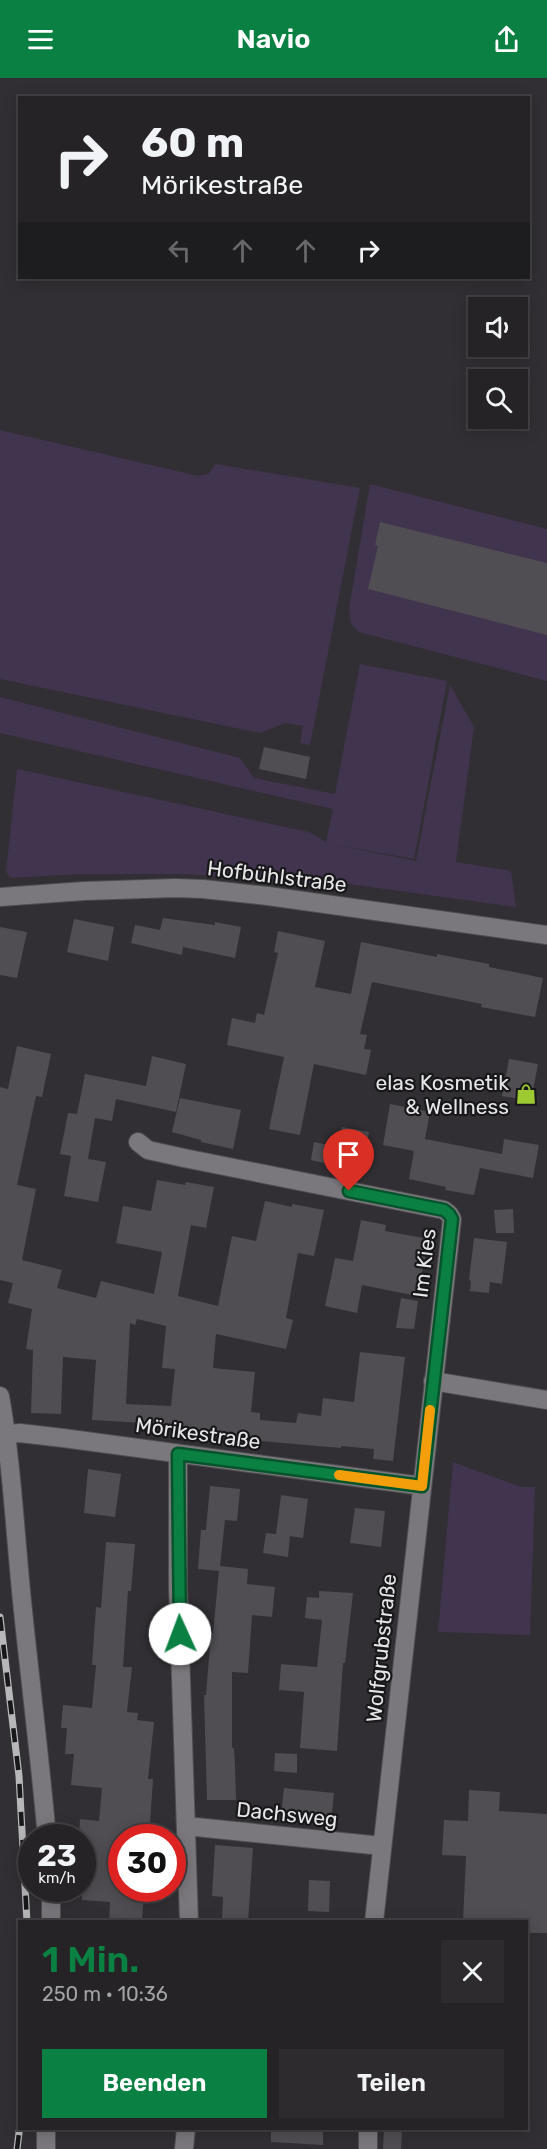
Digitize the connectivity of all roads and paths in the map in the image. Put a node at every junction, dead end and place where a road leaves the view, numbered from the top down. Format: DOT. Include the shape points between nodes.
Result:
graph roads {
  1 [pos="0,897"];
  2 [pos="547,935"];
  3 [pos="138,1142"];
  4 [pos="433,1380"];
  5 [pos="0,1396"];
  6 [pos="547,1401"];
  7 [pos="7,1434"];
  8 [pos="178,1454"];
  9 [pos="422,1486"];
  10 [pos="46,1824"];
  11 [pos="186,1824"];
  12 [pos="186,1826"];
  13 [pos="382,1846"];
  14 [pos="51,1902"];
  15 [pos="51,1920"];
  16 [pos="189,1920"];
  17 [pos="374,1920"];
  18 [pos="46,2130"];
  19 [pos="186,2130"];
  20 [pos="368,2130"];
  21 [pos="46,2149"];
  22 [pos="184,2149"];
  23 [pos="368,2149"];
  1 -- 2 [label="street, Hofbühlstraße" via="203,889"];
  3 -- 4 [label="street, Im Kies" via="148,1150 177,1157 449,1214 452,1219"];
  4 -- 6 [label="street"];
  4 -- 9 [label="street, Wolfgrubstraße"];
  5 -- 7 [label="street"];
  7 -- 8 [label="street, Mörikestraße"];
  7 -- 10 [label="street"];
  8 -- 9 [label="street, Mörikestraße"];
  8 -- 11 [label="street"];
  9 -- 13 [label="street, Wolfgrubstraße"];
  12 -- 13 [label="street, Dachsweg"];
  12 -- 16 [label="street"];
  13 -- 17 [label="street, Wolfgrubstraße"];
  14 -- 15 [label="street"];
  18 -- 21 [label="street"];
  19 -- 22 [label="street"];
  20 -- 23 [label="street"];
}
